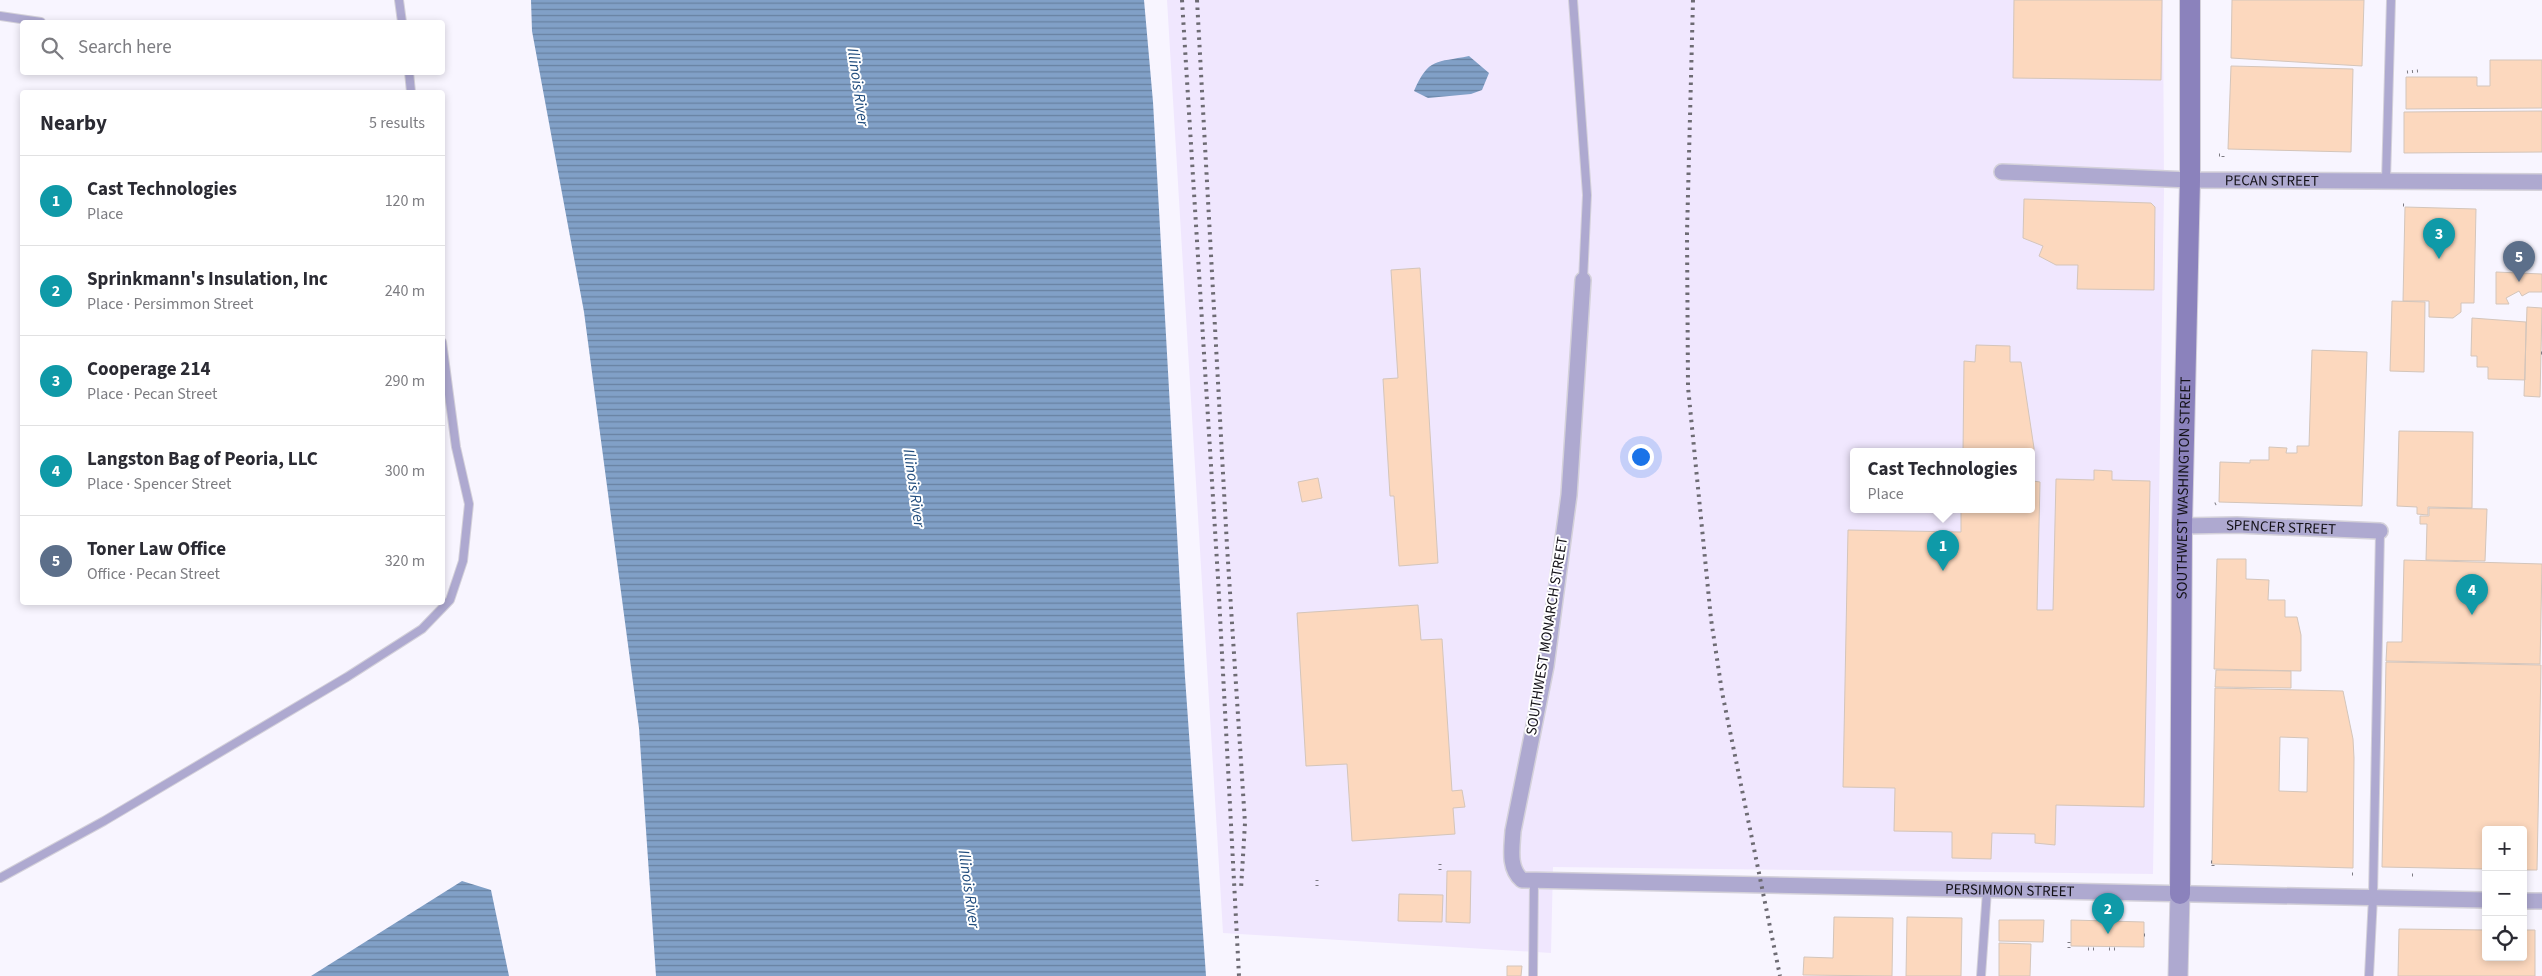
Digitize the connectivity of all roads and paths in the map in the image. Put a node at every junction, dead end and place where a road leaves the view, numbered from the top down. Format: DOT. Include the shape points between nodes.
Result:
graph roads {
  1 [pos="399,0"];
  2 [pos="1573,0"];
  3 [pos="2190,0"];
  4 [pos="2391,0"];
  5 [pos="0,16"];
  6 [pos="27,20"];
  7 [pos="402,20"];
  8 [pos="2418,71"];
  9 [pos="2406,72"];
  10 [pos="408,75"];
  11 [pos="411,90"];
  12 [pos="2218,155"];
  13 [pos="2223,160"];
  14 [pos="2002,172"];
  15 [pos="2190,180"];
  16 [pos="2386,182"];
  17 [pos="2542,182"];
  18 [pos="1583,280"];
  19 [pos="445,364"];
  20 [pos="2182,526"];
  21 [pos="2380,531"];
  22 [pos="1440,863"];
  23 [pos="1440,870"];
  24 [pos="1317,876"];
  25 [pos="0,878"];
  26 [pos="1534,880"];
  27 [pos="1317,886"];
  28 [pos="1986,891"];
  29 [pos="2180,894"];
  30 [pos="2373,896"];
  31 [pos="2482,900"];
  32 [pos="2527,901"];
  33 [pos="2542,901"];
  34 [pos="2068,942"];
  35 [pos="2069,948"];
  36 [pos="2088,949"];
  37 [pos="2095,949"];
  38 [pos="2109,949"];
  39 [pos="2116,950"];
  40 [pos="1533,976"];
  41 [pos="1981,976"];
  42 [pos="2178,976"];
  43 [pos="2369,976"];
  1 -- 7 [label="lane"];
  2 -- 18 [label="lane" via="1587,195"];
  3 -- 15 [label="main road, SOUTHWEST WASHINGTON STREET"];
  4 -- 16 [label="lane"];
  5 -- 6 [label="lane"];
  8 -- 9 [label="path"];
  10 -- 11 [label="lane"];
  12 -- 13 [label="path" via="2223,155"];
  14 -- 15 [label="street, PECAN STREET"];
  15 -- 16 [label="street, PECAN STREET"];
  15 -- 20 [label="main road, SOUTHWEST WASHINGTON STREET"];
  16 -- 17 [label="street, PECAN STREET"];
  18 -- 26 [label="street, SOUTHWEST MONARCH STREET" via="1569,495 1546,666 1513,831 1511,859 1515,874 1522,880"];
  19 -- 25 [label="lane" via="456,447 469,504 464,562 450,600 422,629 347,677 104,821"];
  20 -- 21 [label="street, SPENCER STREET"];
  20 -- 29 [label="main road, SOUTHWEST WASHINGTON STREET"];
  21 -- 30 [label="lane"];
  22 -- 23 [label="path"];
  24 -- 27 [label="path"];
  26 -- 28 [label="street, PERSIMMON STREET"];
  26 -- 40 [label="lane"];
  28 -- 29 [label="street, PERSIMMON STREET"];
  28 -- 41 [label="lane"];
  29 -- 30 [label="street, PERSIMMON STREET"];
  29 -- 42 [label="street, SOUTHWEST WASHINGTON STREET"];
  30 -- 31 [label="street, PERSIMMON STREET"];
  30 -- 43 [label="lane"];
  32 -- 33 [label="street"];
  34 -- 35 [label="path"];
  36 -- 37 [label="path"];
  38 -- 39 [label="path"];
}
